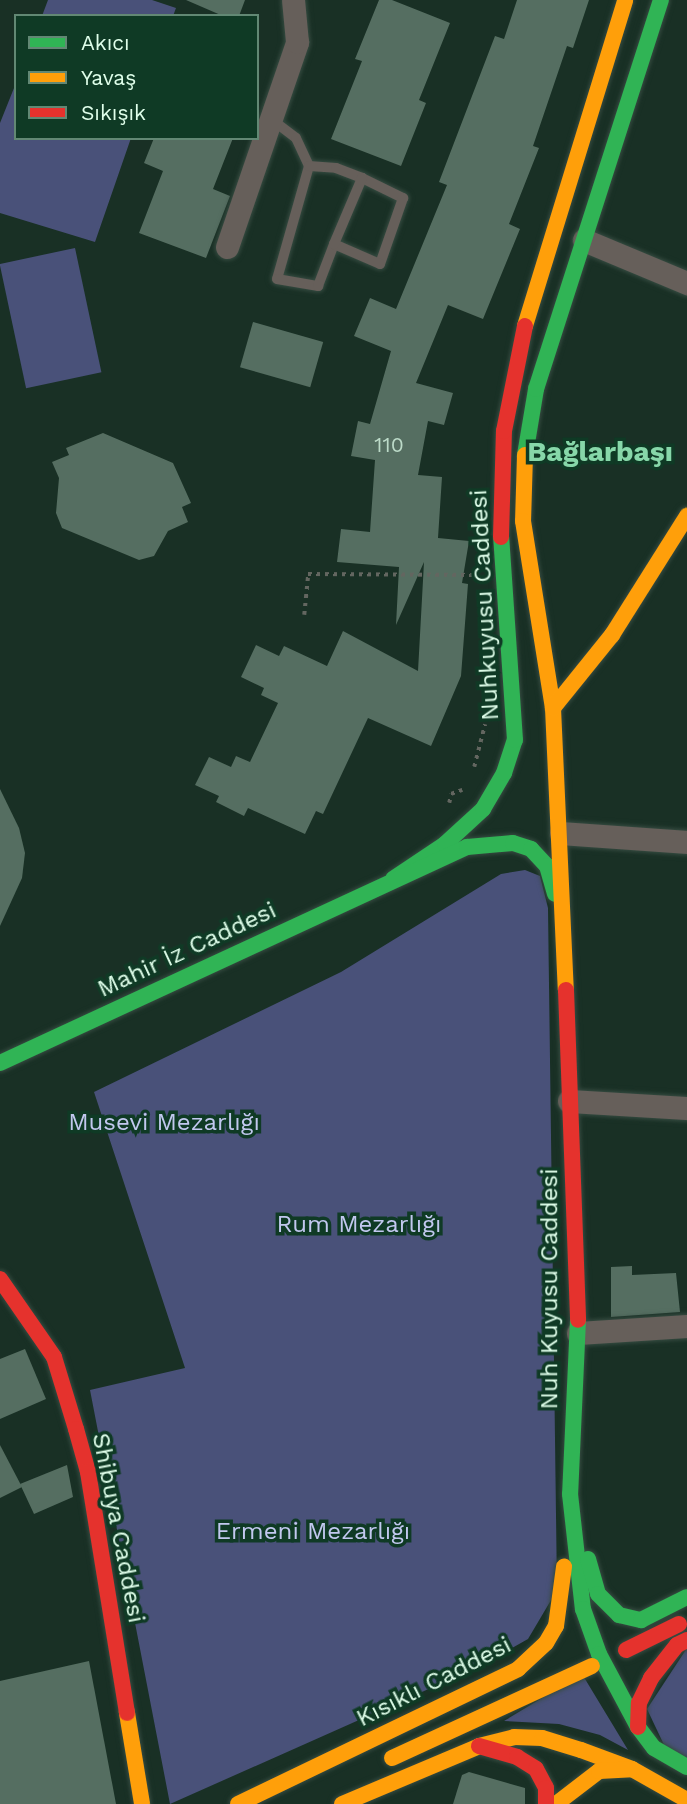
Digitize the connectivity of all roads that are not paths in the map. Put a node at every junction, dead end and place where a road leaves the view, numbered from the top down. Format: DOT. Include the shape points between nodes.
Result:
graph roads {
  1 [pos="293,0"];
  2 [pos="625,0"];
  3 [pos="661,0"];
  4 [pos="271,119"];
  5 [pos="309,166"];
  6 [pos="362,178"];
  7 [pos="584,240"];
  8 [pos="334,244"];
  9 [pos="227,247"];
  10 [pos="687,283"];
  11 [pos="685,524"];
  12 [pos="552,708"];
  13 [pos="515,740"];
  14 [pos="552,740"];
  15 [pos="516,783"];
  16 [pos="535,787"];
  17 [pos="561,833"];
  18 [pos="687,842"];
  19 [pos="393,879"];
  20 [pos="560,921"];
  21 [pos="0,1063"];
  22 [pos="569,1101"];
  23 [pos="687,1108"];
  24 [pos="0,1279"];
  25 [pos="687,1326"];
  26 [pos="578,1333"];
  27 [pos="570,1494"];
  28 [pos="687,1597"];
  29 [pos="687,1620"];
  30 [pos="687,1640"];
  31 [pos="626,1650"];
  32 [pos="592,1665"];
  33 [pos="638,1727"];
  34 [pos="479,1746"];
  35 [pos="379,1764"];
  36 [pos="687,1768"];
  37 [pos="632,1769"];
  38 [pos="687,1800"];
  39 [pos="142,1804"];
  40 [pos="238,1804"];
  41 [pos="342,1804"];
  42 [pos="546,1804"];
  43 [pos="556,1804"];
  1 -- 4 [label="street" via="297,42"];
  2 -- 13 [label="main road, Nuhkuyusu Caddesi" via="518,350 504,431 499,507"];
  3 -- 7 [label="main road, Nuhkuyusu Caddesi"];
  4 -- 5 [label="lane" via="296,138"];
  4 -- 9 [label="street"];
  5 -- 6 [label="lane"];
  5 -- 8 [label="lane" via="277,279 318,286"];
  6 -- 8 [label="lane"];
  6 -- 8 [label="lane" via="403,198 380,264"];
  7 -- 10 [label="street"];
  7 -- 12 [label="main road, Nuhkuyusu Caddesi" via="536,389 523,466 523,521"];
  11 -- 12 [label="main road" via="612,635"];
  12 -- 14 [label="main road, Nuhkuyusu Caddesi"];
  13 -- 15 [label="main road"];
  13 -- 19 [label="main road, Nuhkuyusu Caddesi" via="504,773 483,809 445,844"];
  14 -- 16 [label="main road" via="549,770"];
  14 -- 17 [label="main road, Nuhkuyusu Caddesi"];
  17 -- 18 [label="street"];
  17 -- 20 [label="main road, Nuhkuyusu Caddesi"];
  19 -- 20 [label="main road" via="467,847 522,845 547,866"];
  19 -- 21 [label="main road, Mahir İz Caddesi"];
  20 -- 22 [label="main road, Nuh Kuyusu Caddesi"];
  22 -- 23 [label="street"];
  22 -- 26 [label="main road, Nuh Kuyusu Caddesi"];
  24 -- 39 [label="main road, Shibuya Caddesi" via="54,1357 76,1429 90,1483"];
  25 -- 26 [label="street"];
  26 -- 27 [label="main road, Nuh Kuyusu Caddesi"];
  27 -- 28 [label="main road" via="598,1594 619,1615 641,1620"];
  27 -- 33 [label="main road, Nuh Kuyusu Caddesi" via="583,1609 599,1654"];
  27 -- 40 [label="main road, Kısıklı Caddesi" via="562,1605 546,1643 518,1669"];
  29 -- 31 [label="main road"];
  30 -- 33 [label="main road" via="677,1645 651,1678 639,1703"];
  32 -- 35 [label="main road"];
  33 -- 36 [label="main road, Nuh Kuyusu Caddesi" via="654,1748"];
  34 -- 37 [label="main road" via="514,1737 542,1738"];
  34 -- 41 [label="main road"];
  34 -- 42 [label="main road" via="517,1757 536,1769 546,1788"];
  37 -- 38 [label="main road"];
  37 -- 43 [label="main road" via="599,1771"];
}
